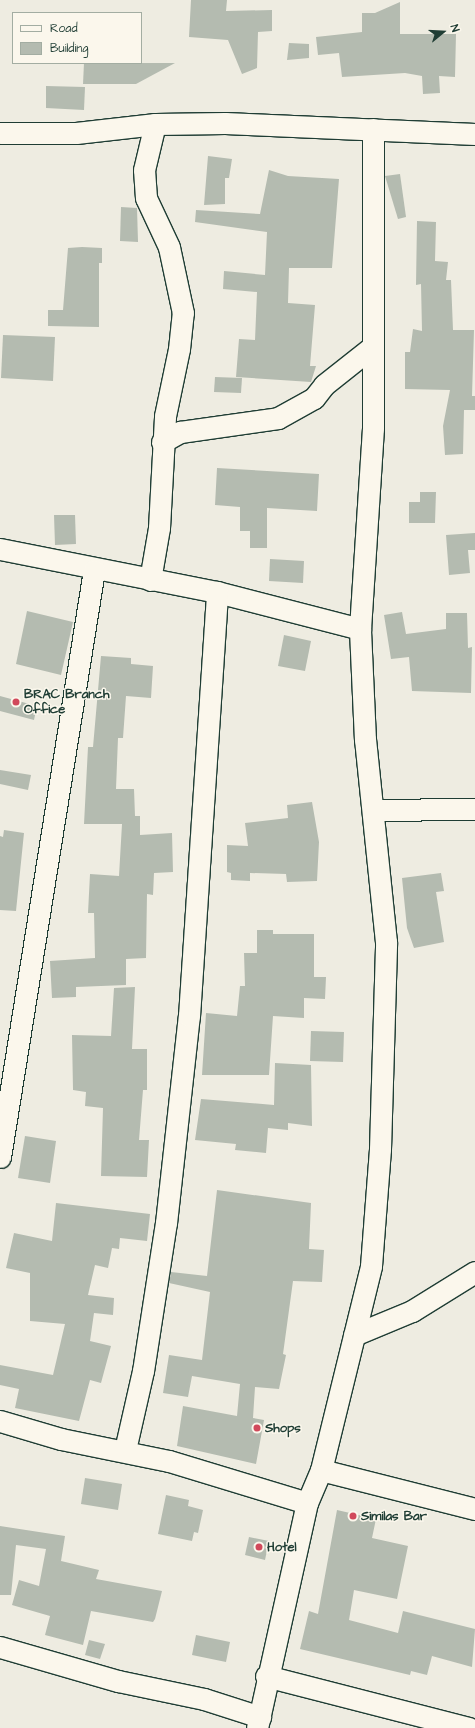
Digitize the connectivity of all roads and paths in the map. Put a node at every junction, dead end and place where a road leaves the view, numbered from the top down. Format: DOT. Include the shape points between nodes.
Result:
graph roads {
  1 [pos="155,124"];
  2 [pos="374,129"];
  3 [pos="0,132"];
  4 [pos="475,134"];
  5 [pos="372,347"];
  6 [pos="162,442"];
  7 [pos="0,550"];
  8 [pos="94,570"];
  9 [pos="150,580"];
  10 [pos="217,592"];
  11 [pos="360,629"];
  12 [pos="475,809"];
  13 [pos="373,810"];
  14 [pos="0,1157"];
  15 [pos="475,1272"];
  16 [pos="354,1335"];
  17 [pos="0,1421"];
  18 [pos="125,1450"];
  19 [pos="321,1470"];
  20 [pos="307,1503"];
  21 [pos="475,1509"];
  22 [pos="0,1647"];
  23 [pos="266,1676"];
  24 [pos="259,1722"];
  25 [pos="469,1728"];
  1 -- 2 [label="street"];
  1 -- 3 [label="street" via="76,133"];
  1 -- 6 [label="street" via="144,170 146,198 169,247 183,312"];
  2 -- 4 [label="street"];
  2 -- 5 [label="street"];
  5 -- 6 [label="street" via="324,385 314,398 278,418 180,432"];
  5 -- 11 [label="street" via="370,503"];
  6 -- 9 [label="street" via="160,528"];
  7 -- 8 [label="street" via="37,554"];
  8 -- 9 [label="street"];
  8 -- 14 [label="street"];
  9 -- 10 [label="street"];
  10 -- 11 [label="street"];
  10 -- 18 [label="street" via="188,1023 166,1223 143,1371"];
  11 -- 13 [label="street" via="365,740"];
  12 -- 13 [label="street"];
  13 -- 16 [label="street" via="386,942 380,1149 371,1266"];
  15 -- 16 [label="street" via="412,1311"];
  16 -- 19 [label="street"];
  17 -- 18 [label="street" via="61,1439"];
  18 -- 20 [label="street"];
  19 -- 20 [label="street"];
  19 -- 21 [label="street"];
  20 -- 23 [label="street"];
  22 -- 24 [label="street" via="118,1681 204,1699"];
  23 -- 24 [label="street"];
  23 -- 25 [label="street"];
}
